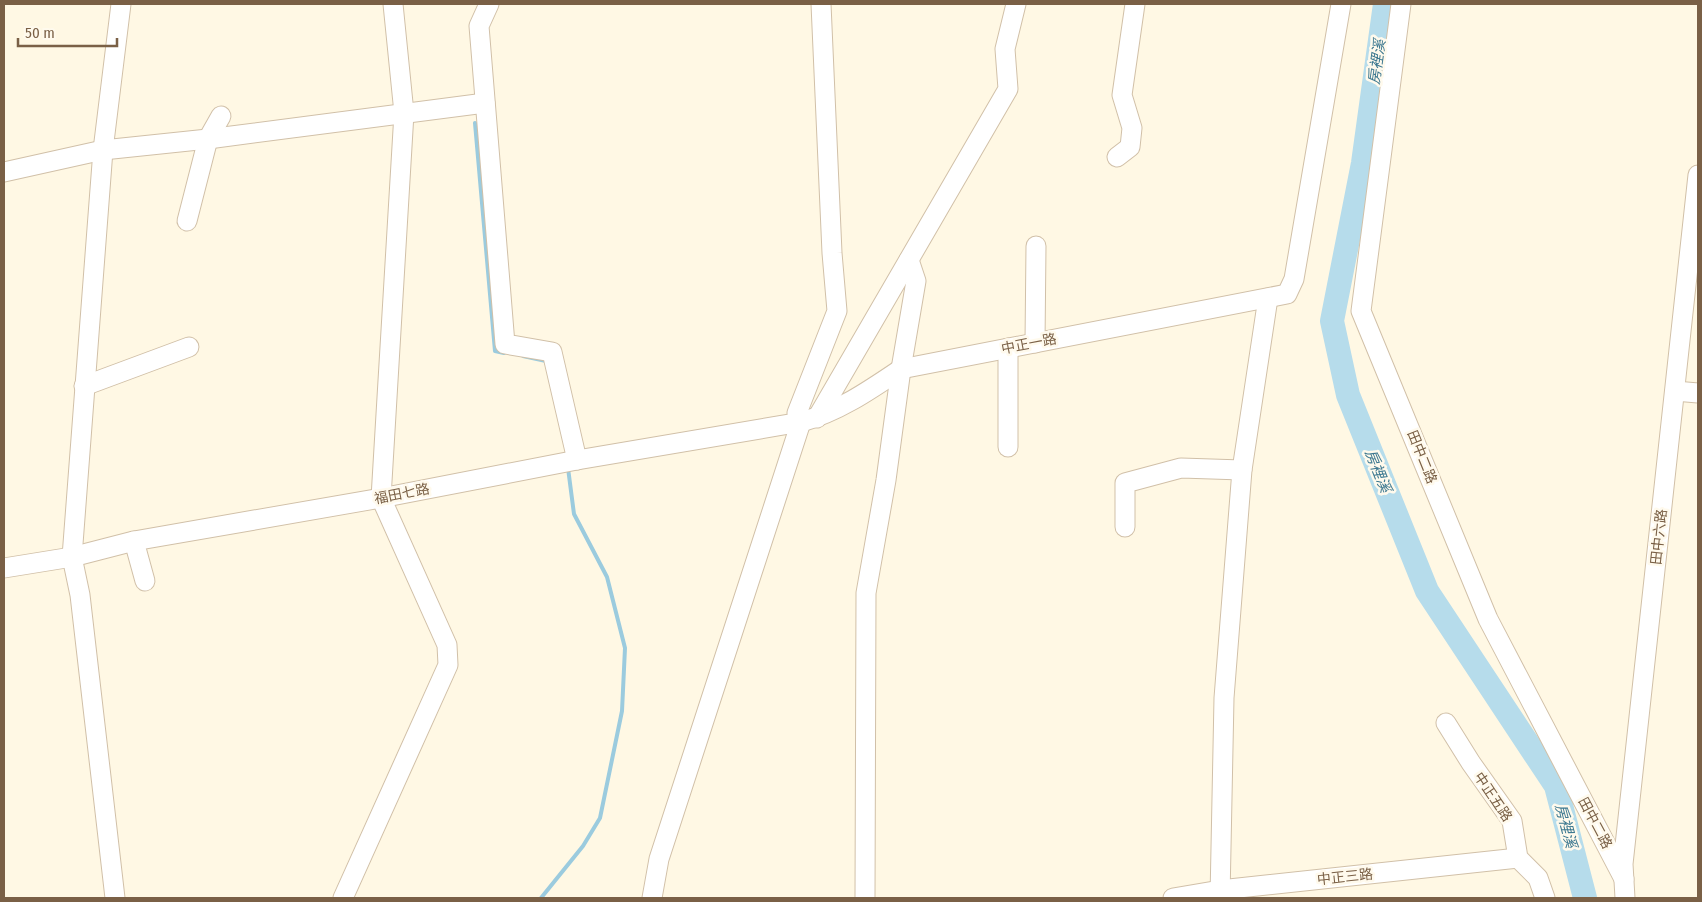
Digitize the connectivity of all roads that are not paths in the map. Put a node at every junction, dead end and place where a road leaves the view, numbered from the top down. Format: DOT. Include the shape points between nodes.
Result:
graph roads {
  1 [pos="121,4"];
  2 [pos="393,4"];
  3 [pos="489,4"];
  4 [pos="821,4"];
  5 [pos="1016,4"];
  6 [pos="1135,4"];
  7 [pos="1341,4"];
  8 [pos="1400,4"];
  9 [pos="485,102"];
  10 [pos="404,114"];
  11 [pos="221,116"];
  12 [pos="208,138"];
  13 [pos="103,150"];
  14 [pos="1117,157"];
  15 [pos="4,172"];
  16 [pos="1698,175"];
  17 [pos="187,221"];
  18 [pos="1036,246"];
  19 [pos="909,260"];
  20 [pos="1268,298"];
  21 [pos="1035,343"];
  22 [pos="189,347"];
  23 [pos="1008,348"];
  24 [pos="901,369"];
  25 [pos="84,386"];
  26 [pos="1675,391"];
  27 [pos="1698,393"];
  28 [pos="809,420"];
  29 [pos="1008,447"];
  30 [pos="577,460"];
  31 [pos="1242,470"];
  32 [pos="381,498"];
  33 [pos="1125,527"];
  34 [pos="134,541"];
  35 [pos="72,557"];
  36 [pos="4,568"];
  37 [pos="145,581"];
  38 [pos="1446,723"];
  39 [pos="1518,858"];
  40 [pos="1624,879"];
  41 [pos="1220,894"];
  42 [pos="115,898"];
  43 [pos="343,898"];
  44 [pos="652,898"];
  45 [pos="865,898"];
  46 [pos="1173,898"];
  47 [pos="1545,898"];
  48 [pos="1625,898"];
  1 -- 13 [label="lane"];
  2 -- 10 [label="lane"];
  3 -- 9 [label="lane" via="479,26"];
  4 -- 28 [label="lane" via="837,311 797,412"];
  5 -- 19 [label="lane" via="1005,49 1008,90"];
  6 -- 14 [label="lane" via="1122,95 1132,128 1130,147"];
  7 -- 20 [label="lane, 中正一路" via="1294,279 1287,294"];
  8 -- 40 [label="lane, 田中二路" via="1361,311 1488,620"];
  9 -- 10 [label="lane"];
  9 -- 30 [label="lane" via="506,344 552,352"];
  10 -- 12 [label="lane"];
  10 -- 32 [label="lane"];
  11 -- 12 [label="lane"];
  12 -- 13 [label="lane"];
  12 -- 17 [label="lane"];
  13 -- 15 [label="lane"];
  13 -- 25 [label="lane"];
  16 -- 26 [label="lane, 田中六路"];
  18 -- 21 [label="lane"];
  19 -- 24 [label="lane" via="916,281"];
  19 -- 28 [label="lane"];
  20 -- 21 [label="lane, 中正一路"];
  20 -- 31 [label="lane"];
  21 -- 23 [label="lane, 中正一路"];
  22 -- 25 [label="lane"];
  23 -- 24 [label="lane, 中正一路"];
  23 -- 29 [label="lane"];
  24 -- 28 [label="lane, 中正一路" via="844,405"];
  24 -- 45 [label="lane" via="866,593"];
  25 -- 35 [label="lane"];
  26 -- 27 [label="lane"];
  26 -- 40 [label="lane, 田中六路" via="1624,854"];
  28 -- 30 [label="lane, 福田七路"];
  28 -- 44 [label="lane" via="659,859"];
  30 -- 32 [label="lane, 福田七路"];
  31 -- 33 [label="lane" via="1181,468 1124,483"];
  31 -- 41 [label="lane" via="1224,698"];
  32 -- 34 [label="lane, 福田七路"];
  32 -- 43 [label="lane" via="447,645 448,665"];
  34 -- 35 [label="lane, 福田七路"];
  34 -- 37 [label="lane"];
  35 -- 36 [label="lane, 福田七路"];
  35 -- 42 [label="lane" via="80,595"];
  38 -- 39 [label="lane, 中正五路" via="1512,821"];
  39 -- 41 [label="lane, 中正三路"];
  39 -- 47 [label="lane" via="1538,878"];
  40 -- 48 [label="lane, 田中六路"];
  41 -- 46 [label="lane, 中正三路"];
}
